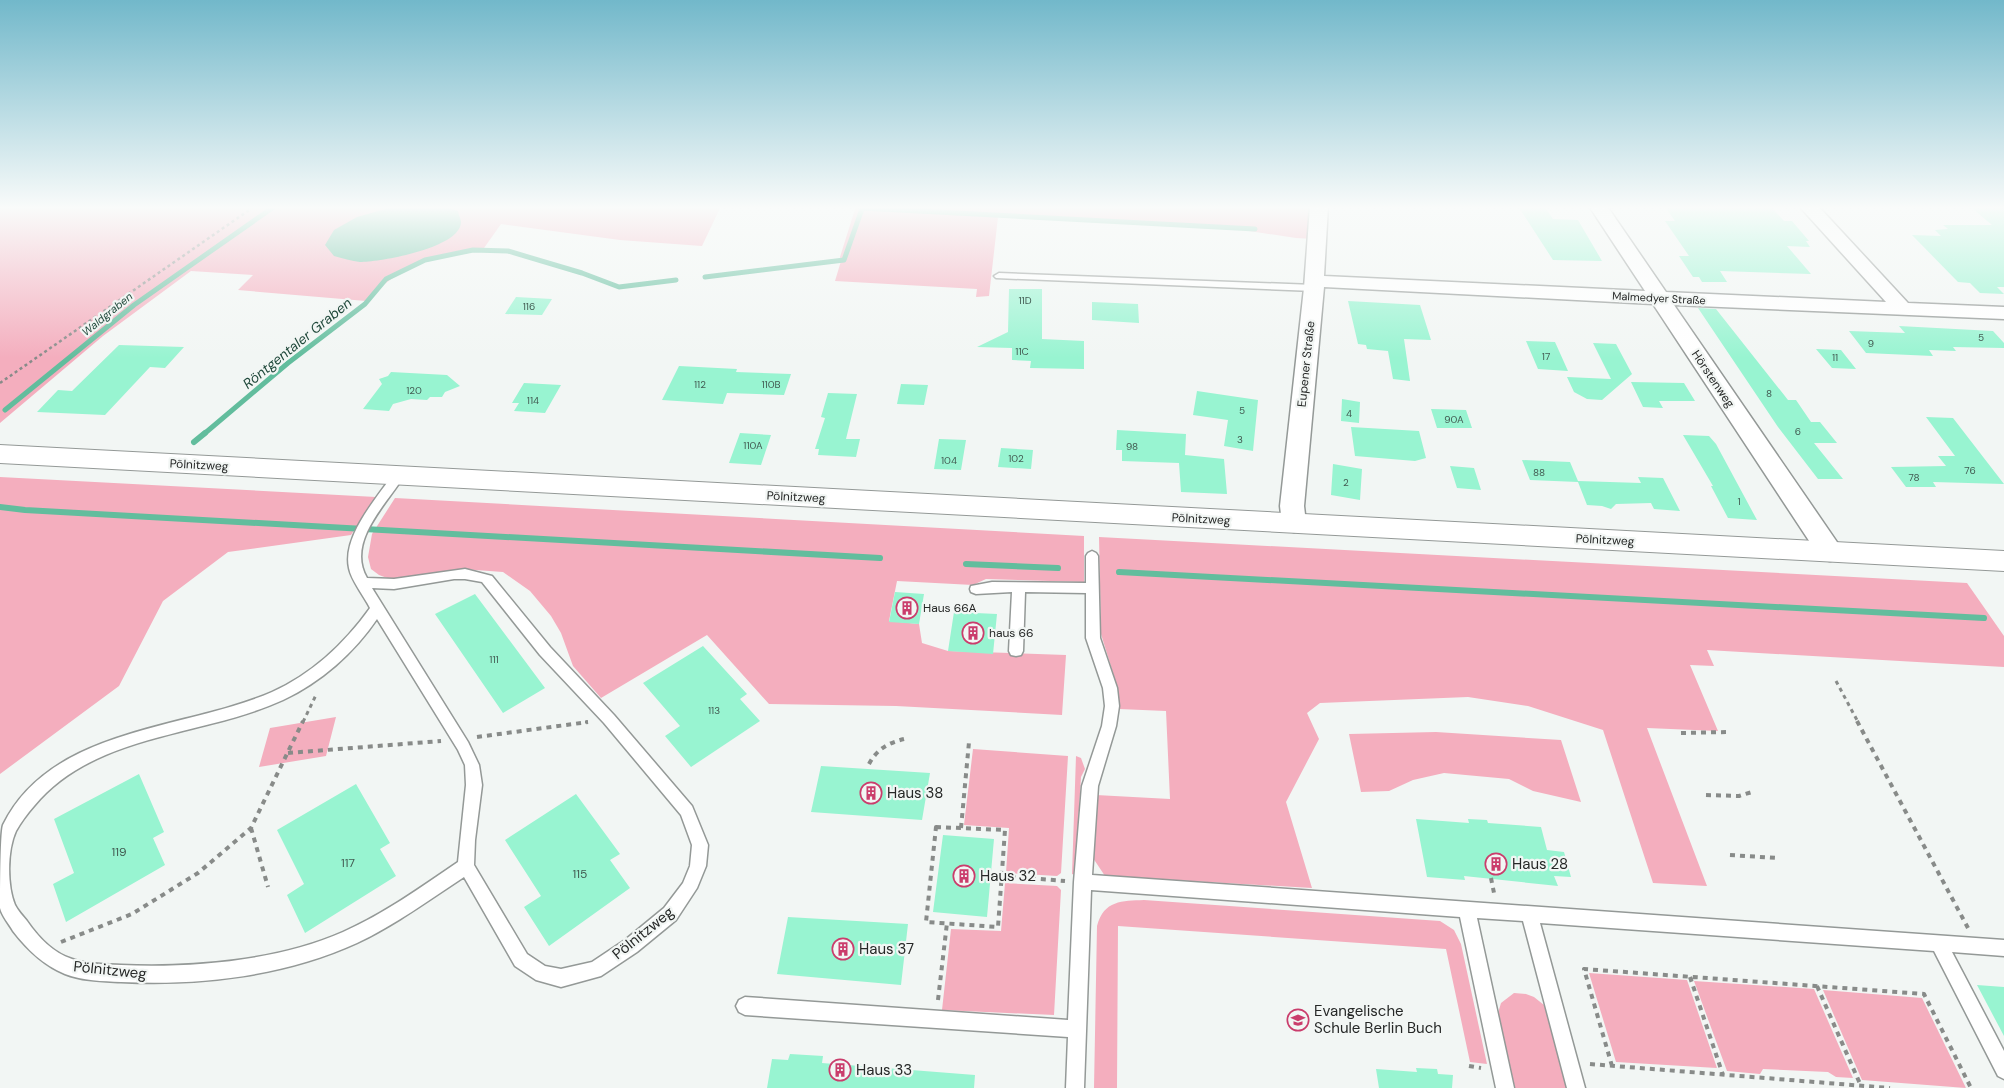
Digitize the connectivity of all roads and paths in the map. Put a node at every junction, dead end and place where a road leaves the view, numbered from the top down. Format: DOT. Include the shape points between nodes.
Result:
graph roads {
  1 [pos="181,257"];
  2 [pos="1316,257"];
  3 [pos="1632,257"];
  4 [pos="1855,257"];
  5 [pos="999,276"];
  6 [pos="1314,285"];
  7 [pos="1659,298"];
  8 [pos="1903,308"];
  9 [pos="2004,313"];
  10 [pos="0,383"];
  11 [pos="0,454"];
  12 [pos="398,476"];
  13 [pos="1294,523"];
  14 [pos="1830,552"];
  15 [pos="1092,556"];
  16 [pos="2004,561"];
  17 [pos="362,583"];
  18 [pos="1019,587"];
  19 [pos="1092,588"];
  20 [pos="976,589"];
  21 [pos="377,608"];
  22 [pos="1016,651"];
  23 [pos="332,661"];
  24 [pos="1836,681"];
  25 [pos="1727,732"];
  26 [pos="1681,733"];
  27 [pos="904,738"];
  28 [pos="970,742"];
  29 [pos="869,764"];
  30 [pos="1752,792"];
  31 [pos="1706,795"];
  32 [pos="251,828"];
  33 [pos="961,828"];
  34 [pos="1730,854"];
  35 [pos="1777,858"];
  36 [pos="466,866"];
  37 [pos="991,875"];
  38 [pos="1002,877"];
  39 [pos="1082,882"];
  40 [pos="268,887"];
  41 [pos="1466,911"];
  42 [pos="1530,916"];
  43 [pos="947,924"];
  44 [pos="1939,944"];
  45 [pos="1977,946"];
  46 [pos="2004,948"];
  47 [pos="41,950"];
  48 [pos="1690,977"];
  49 [pos="1817,986"];
  50 [pos="745,1006"];
  51 [pos="936,1020"];
  52 [pos="1076,1029"];
  53 [pos="1569,1063"];
  54 [pos="1612,1066"];
  55 [pos="2004,1070"];
  56 [pos="1723,1075"];
  57 [pos="1861,1086"];
  58 [pos="1075,1088"];
  59 [pos="1505,1088"];
  60 [pos="1576,1088"];
  61 [pos="1890,1088"];
  62 [pos="1971,1088"];
  1 -- 10 [label="path"];
  2 -- 6 [label="street, Eupener Straße"];
  3 -- 7 [label="street, Hörstenweg"];
  4 -- 8 [label="street"];
  5 -- 6 [label="lane"];
  6 -- 7 [label="street, Malmedyer Straße"];
  6 -- 13 [label="street, Eupener Straße" via="1292,506"];
  7 -- 8 [label="street, Malmedyer Straße"];
  7 -- 14 [label="street, Hörstenweg"];
  8 -- 9 [label="street, Malmedyer Straße"];
  11 -- 12 [label="street, Pölnitzweg"];
  12 -- 13 [label="street, Pölnitzweg"];
  12 -- 17 [label="lane" via="358,536 354,552 355,569"];
  13 -- 14 [label="street, Pölnitzweg"];
  14 -- 16 [label="street, Pölnitzweg"];
  15 -- 19 [label="lane"];
  17 -- 21 [label="lane"];
  17 -- 36 [label="lane, Pölnitzweg" via="394,584 466,574 487,579 545,651 609,718 688,811 700,846 698,866 690,888 670,914 595,970 561,978 542,974 521,960"];
  18 -- 19 [label="lane"];
  18 -- 20 [label="lane"];
  18 -- 22 [label="lane"];
  19 -- 39 [label="lane" via="1093,638 1110,688 1112,706 1090,786"];
  21 -- 23 [label="lane, Pölnitzweg" via="364,628"];
  21 -- 36 [label="lane" via="472,765 474,786"];
  23 -- 32 [label="path"];
  23 -- 47 [label="lane, Pölnitzweg" via="276,696 88,757 48,780 28,798 8,830 1,881 9,909 26,935"];
  24 -- 45 [label="path"];
  25 -- 26 [label="path"];
  27 -- 29 [label="path" via="885,745"];
  28 -- 33 [label="path"];
  30 -- 31 [label="path" via="1739,796"];
  32 -- 40 [label="path"];
  32 -- 47 [label="path" via="198,873 132,914"];
  33 -- 38 [label="path" via="1005,830"];
  33 -- 43 [label="path" via="936,827 926,922"];
  34 -- 35 [label="path"];
  36 -- 47 [label="lane, Pölnitzweg" via="365,930 332,945 269,962 142,976 66,966"];
  37 -- 38 [label="path"];
  38 -- 39 [label="path"];
  38 -- 43 [label="path" via="998,927"];
  39 -- 41 [label="lane"];
  39 -- 52 [label="lane"];
  41 -- 42 [label="lane"];
  41 -- 59 [label="lane"];
  42 -- 44 [label="lane"];
  42 -- 53 [label="lane"];
  43 -- 51 [label="path"];
  44 -- 45 [label="lane"];
  44 -- 55 [label="lane"];
  45 -- 46 [label="lane"];
  48 -- 49 [label="path"];
  48 -- 54 [label="path" via="1584,969"];
  48 -- 56 [label="path"];
  49 -- 57 [label="path"];
  49 -- 62 [label="path" via="1924,994"];
  50 -- 51 [label="lane"];
  51 -- 52 [label="lane"];
  52 -- 58 [label="lane"];
  53 -- 54 [label="path"];
  53 -- 60 [label="lane"];
  54 -- 56 [label="path"];
  56 -- 57 [label="path"];
  57 -- 61 [label="path"];
}
